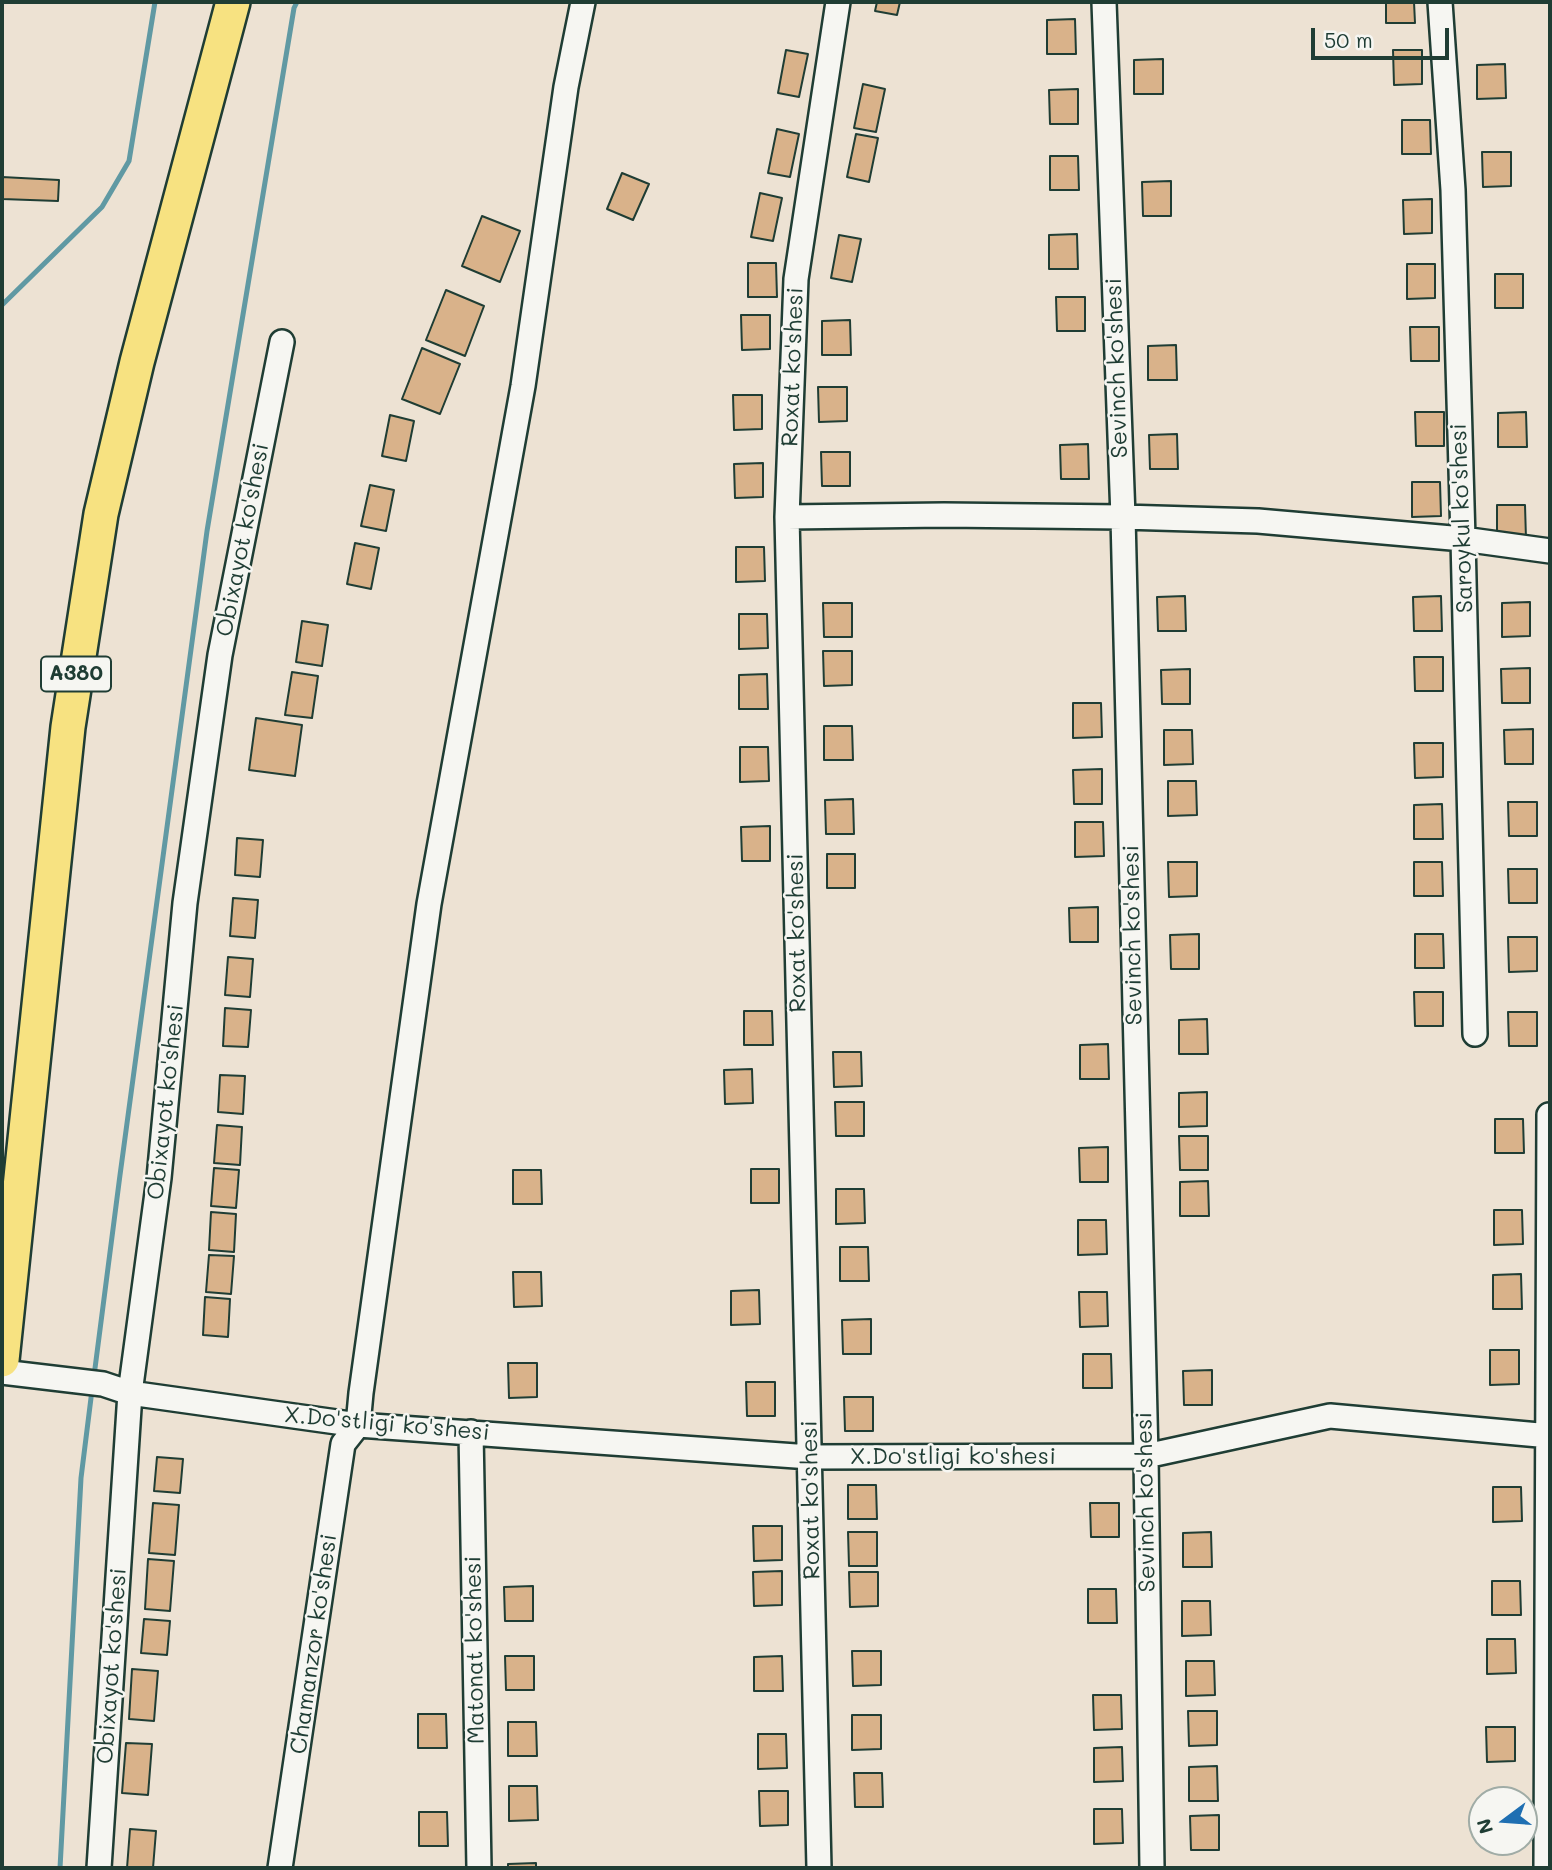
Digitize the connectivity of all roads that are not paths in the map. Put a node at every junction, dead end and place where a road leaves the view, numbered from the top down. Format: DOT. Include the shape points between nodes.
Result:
graph roads {
  1 [pos="233,2"];
  2 [pos="583,2"];
  3 [pos="838,2"];
  4 [pos="1104,2"];
  5 [pos="1440,2"];
  6 [pos="282,342"];
  7 [pos="787,517"];
  8 [pos="1123,517"];
  9 [pos="1463,539"];
  10 [pos="1550,551"];
  11 [pos="1475,1034"];
  12 [pos="1549,1115"];
  13 [pos="2,1360"];
  14 [pos="2,1372"];
  15 [pos="130,1393"];
  16 [pos="358,1425"];
  17 [pos="471,1432"];
  18 [pos="1549,1436"];
  19 [pos="1146,1456"];
  20 [pos="810,1457"];
  21 [pos="99,1868"];
  22 [pos="280,1868"];
  23 [pos="479,1868"];
  24 [pos="819,1868"];
  25 [pos="1152,1868"];
  26 [pos="1546,1868"];
  1 -- 13 [label="highway, A380" via="102,514 68,727"];
  2 -- 16 [label="street" via="566,87 523,386 429,904"];
  3 -- 7 [label="street, Roxat ko'shesi" via="796,279"];
  4 -- 8 [label="street, Sevinch ko'shesi"];
  5 -- 9 [label="street, Saroykul ko'shesi" via="1453,190"];
  6 -- 15 [label="street, Obixayot ko'shesi" via="209,727"];
  7 -- 8 [label="street"];
  7 -- 20 [label="street, Roxat ko'shesi"];
  8 -- 9 [label="street" via="1258,521"];
  8 -- 19 [label="street, Sevinch ko'shesi"];
  9 -- 10 [label="street"];
  9 -- 11 [label="street, Saroykul ko'shesi"];
  12 -- 18 [label="street"];
  14 -- 15 [label="street, X.Do'stligi ko'shesi" via="103,1384"];
  15 -- 16 [label="street, X.Do'stligi ko'shesi"];
  15 -- 21 [label="street, Obixayot ko'shesi"];
  16 -- 17 [label="street, X.Do'stligi ko'shesi"];
  16 -- 22 [label="street, Chamanzor ko'shesi" via="343,1444"];
  17 -- 20 [label="street, X.Do'stligi ko'shesi"];
  17 -- 23 [label="street, Matonat ko'shesi"];
  18 -- 19 [label="street, X.Do'stligi ko'shesi" via="1330,1416"];
  18 -- 26 [label="street"];
  19 -- 20 [label="street, X.Do'stligi ko'shesi"];
  19 -- 25 [label="street, Sevinch ko'shesi"];
  20 -- 24 [label="street, Roxat ko'shesi"];
}
